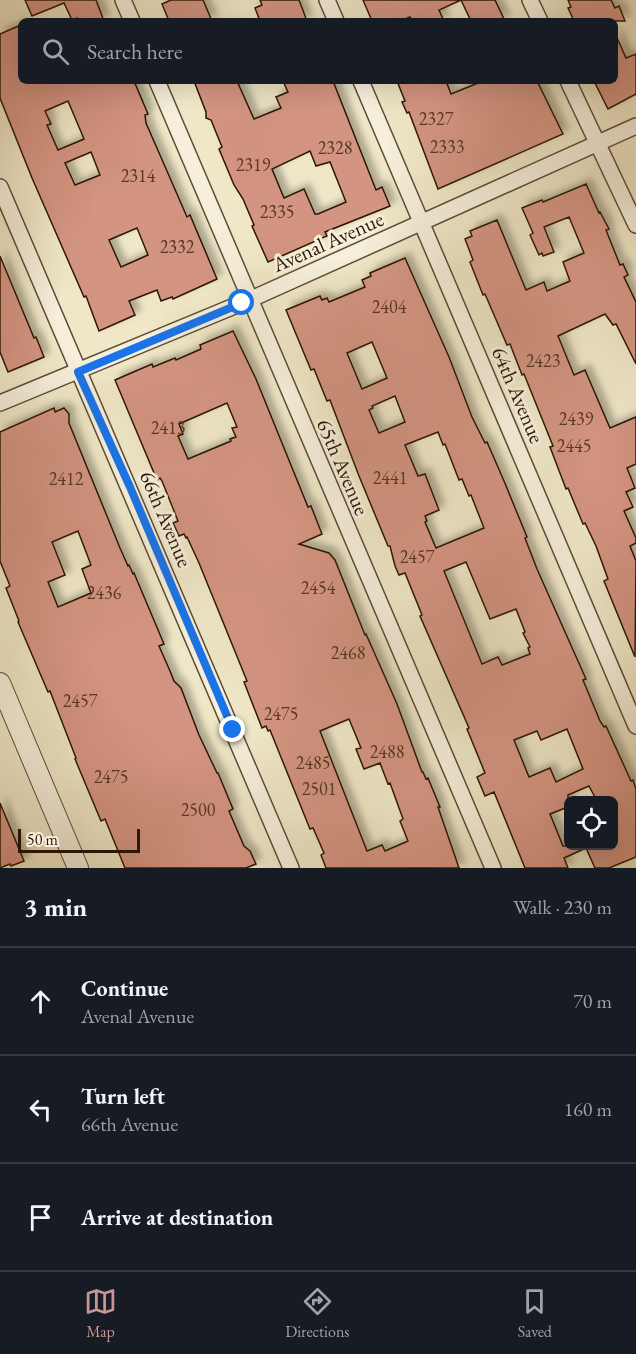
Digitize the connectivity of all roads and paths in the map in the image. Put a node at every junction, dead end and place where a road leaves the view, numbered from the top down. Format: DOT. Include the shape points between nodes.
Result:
graph roads {
  1 [pos="123,0"];
  2 [pos="327,0"];
  3 [pos="530,0"];
  4 [pos="131,18"];
  5 [pos="335,18"];
  6 [pos="539,18"];
  7 [pos="158,84"];
  8 [pos="362,84"];
  9 [pos="569,84"];
  10 [pos="636,126"];
  11 [pos="598,144"];
  12 [pos="0,187"];
  13 [pos="422,224"];
  14 [pos="636,225"];
  15 [pos="249,300"];
  16 [pos="78,372"];
  17 [pos="0,403"];
  18 [pos="0,683"];
  19 [pos="636,726"];
  20 [pos="78,868"];
  21 [pos="291,868"];
  22 [pos="493,868"];
  1 -- 4 [label="street"];
  2 -- 5 [label="street"];
  3 -- 6 [label="street"];
  7 -- 15 [label="street, 65th Avenue"];
  8 -- 13 [label="street, 64th Avenue"];
  9 -- 11 [label="street"];
  10 -- 11 [label="street, Avenal Avenue"];
  11 -- 13 [label="street, Avenal Avenue"];
  11 -- 14 [label="street"];
  12 -- 16 [label="street, 66th Avenue"];
  13 -- 15 [label="street, Avenal Avenue"];
  13 -- 19 [label="street, 64th Avenue"];
  15 -- 16 [label="street, Avenal Avenue"];
  15 -- 22 [label="street, 65th Avenue"];
  16 -- 17 [label="street, Avenal Avenue"];
  16 -- 21 [label="street, 66th Avenue"];
  18 -- 20 [label="street"];
}
